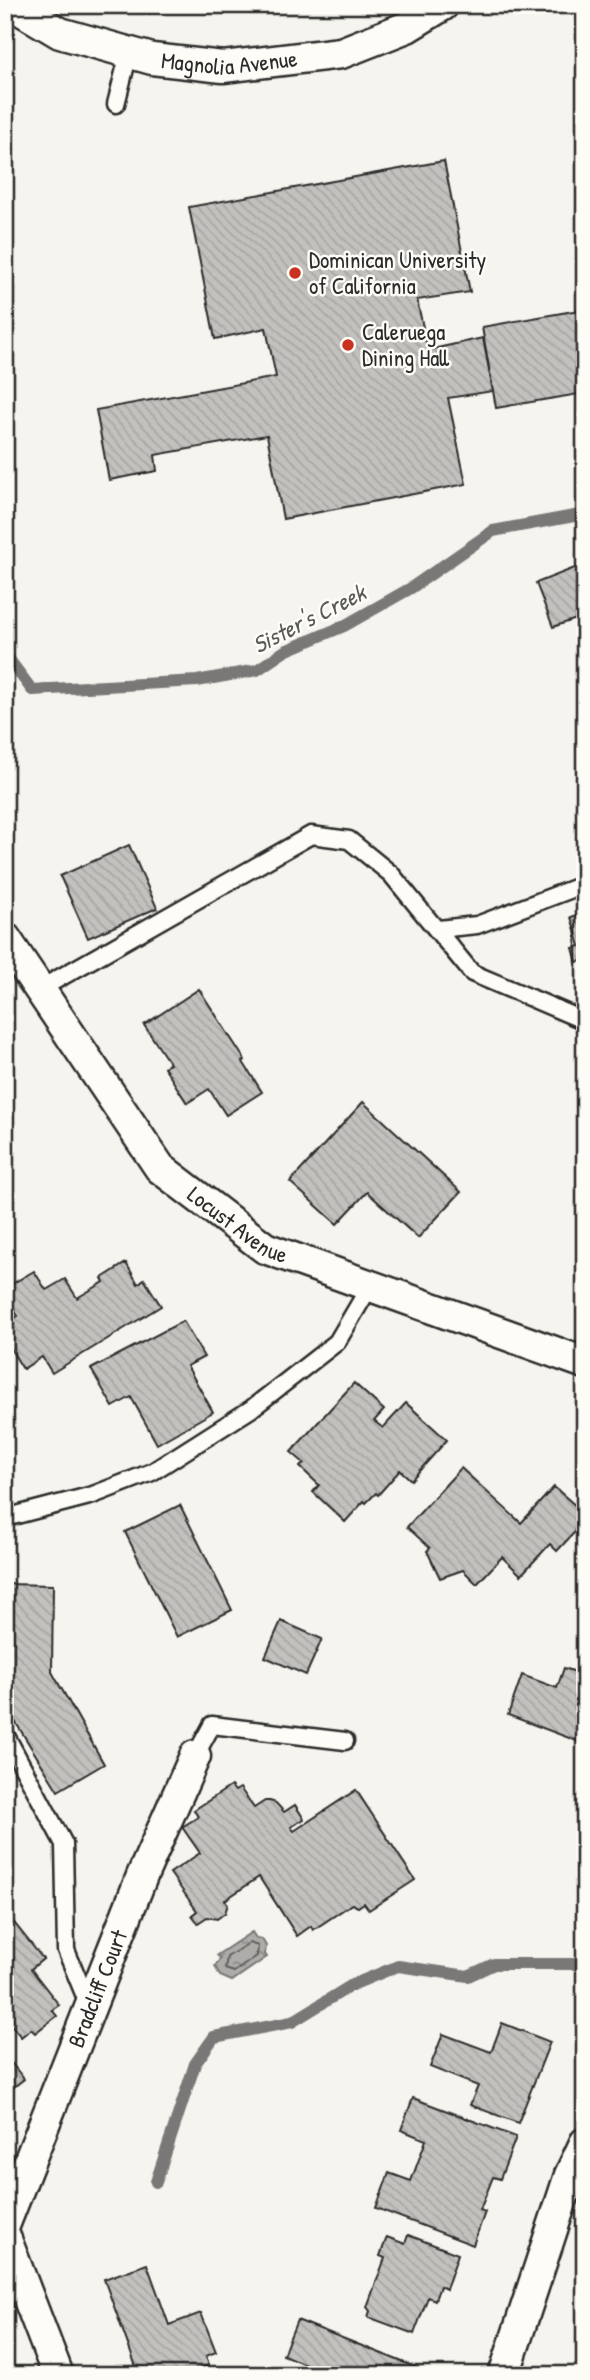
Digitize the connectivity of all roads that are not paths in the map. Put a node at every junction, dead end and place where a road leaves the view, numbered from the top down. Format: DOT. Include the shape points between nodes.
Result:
graph roads {
  1 [pos="13,5"];
  2 [pos="443,5"];
  3 [pos="129,53"];
  4 [pos="116,104"];
  5 [pos="585,884"];
  6 [pos="438,929"];
  7 [pos="5,938"];
  8 [pos="40,989"];
  9 [pos="585,1021"];
  10 [pos="370,1286"];
  11 [pos="585,1363"];
  12 [pos="5,1518"];
  13 [pos="5,1734"];
  14 [pos="345,1741"];
  15 [pos="195,1756"];
  16 [pos="90,2008"];
  17 [pos="585,2143"];
  18 [pos="5,2223"];
  19 [pos="5,2236"];
  20 [pos="58,2375"];
  21 [pos="504,2375"];
  1 -- 3 [label="street, Magnolia Avenue" via="60,33"];
  2 -- 3 [label="street, Magnolia Avenue" via="407,27 341,53 223,67"];
  3 -- 4 [label="lane"];
  5 -- 6 [label="lane" via="477,926"];
  6 -- 8 [label="lane" via="391,874 349,840 311,835"];
  6 -- 9 [label="lane" via="472,973"];
  7 -- 8 [label="street, Locust Avenue"];
  8 -- 10 [label="street, Locust Avenue" via="160,1168 265,1248"];
  10 -- 11 [label="street, Locust Avenue"];
  10 -- 12 [label="lane" via="337,1342 251,1409 152,1472 93,1495"];
  13 -- 16 [label="lane" via="64,1844 66,1950"];
  14 -- 15 [label="lane" via="212,1725"];
  15 -- 16 [label="street, Bradcliff Court"];
  16 -- 18 [label="street, Bradcliff Court"];
  17 -- 21 [label="street" via="570,2175"];
  19 -- 20 [label="street"];
}
